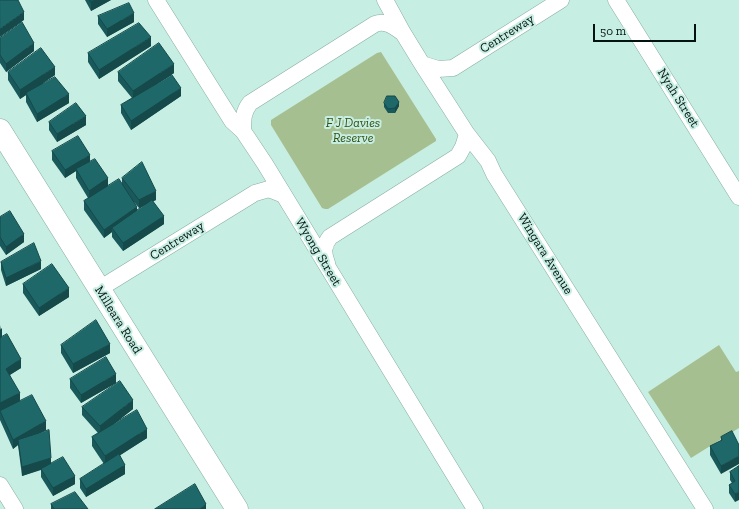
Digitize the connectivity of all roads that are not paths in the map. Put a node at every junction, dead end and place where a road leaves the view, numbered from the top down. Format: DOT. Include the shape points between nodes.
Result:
graph roads {
  1 [pos="156,0"];
  2 [pos="380,0"];
  3 [pos="385,0"];
  4 [pos="561,0"];
  5 [pos="616,0"];
  6 [pos="378,23"];
  7 [pos="403,33"];
  8 [pos="422,64"];
  9 [pos="453,68"];
  10 [pos="214,93"];
  11 [pos="444,97"];
  12 [pos="250,103"];
  13 [pos="0,130"];
  14 [pos="243,131"];
  15 [pos="467,134"];
  16 [pos="6,152"];
  17 [pos="458,156"];
  18 [pos="265,164"];
  19 [pos="494,174"];
  20 [pos="255,192"];
  21 [pos="284,195"];
  22 [pos="739,197"];
  23 [pos="305,230"];
  24 [pos="336,233"];
  25 [pos="329,270"];
  26 [pos="99,289"];
  27 [pos="0,485"];
  28 [pos="15,509"];
  29 [pos="237,509"];
  30 [pos="475,509"];
  31 [pos="705,509"];
  1 -- 10 [label="street, Wyong Street"];
  2 -- 6 [label="street" via="381,14"];
  3 -- 7 [label="street, Wingara Avenue"];
  4 -- 9 [label="street, Centreway"];
  5 -- 22 [label="street, Nyah Street"];
  6 -- 7 [label="street" via="387,23"];
  6 -- 12 [label="street"];
  7 -- 8 [label="street, Wingara Avenue"];
  8 -- 9 [label="street" via="438,69"];
  8 -- 11 [label="street, Wingara Avenue"];
  9 -- 11 [label="street"];
  10 -- 12 [label="street" via="237,105"];
  10 -- 14 [label="street, Wyong Street" via="232,121"];
  11 -- 15 [label="street, Wingara Avenue"];
  12 -- 14 [label="street" via="244,115"];
  13 -- 16 [label="main road, Milleara Road"];
  14 -- 18 [label="street, Wyong Street"];
  15 -- 17 [label="street"];
  15 -- 19 [label="street, Wingara Avenue" via="488,161"];
  16 -- 26 [label="main road, Milleara Road"];
  17 -- 19 [label="street" via="470,156 481,161"];
  17 -- 24 [label="street"];
  18 -- 20 [label="street" via="263,179"];
  18 -- 21 [label="street, Wyong Street"];
  19 -- 31 [label="street, Wingara Avenue"];
  20 -- 21 [label="street, Centreway" via="269,189"];
  20 -- 26 [label="street, Centreway"];
  21 -- 23 [label="street, Wyong Street"];
  23 -- 24 [label="street" via="321,236"];
  23 -- 25 [label="street, Wyong Street"];
  24 -- 25 [label="street" via="330,237 324,248"];
  25 -- 30 [label="street, Wyong Street"];
  26 -- 29 [label="main road, Milleara Road"];
  27 -- 28 [label="street"];
}
